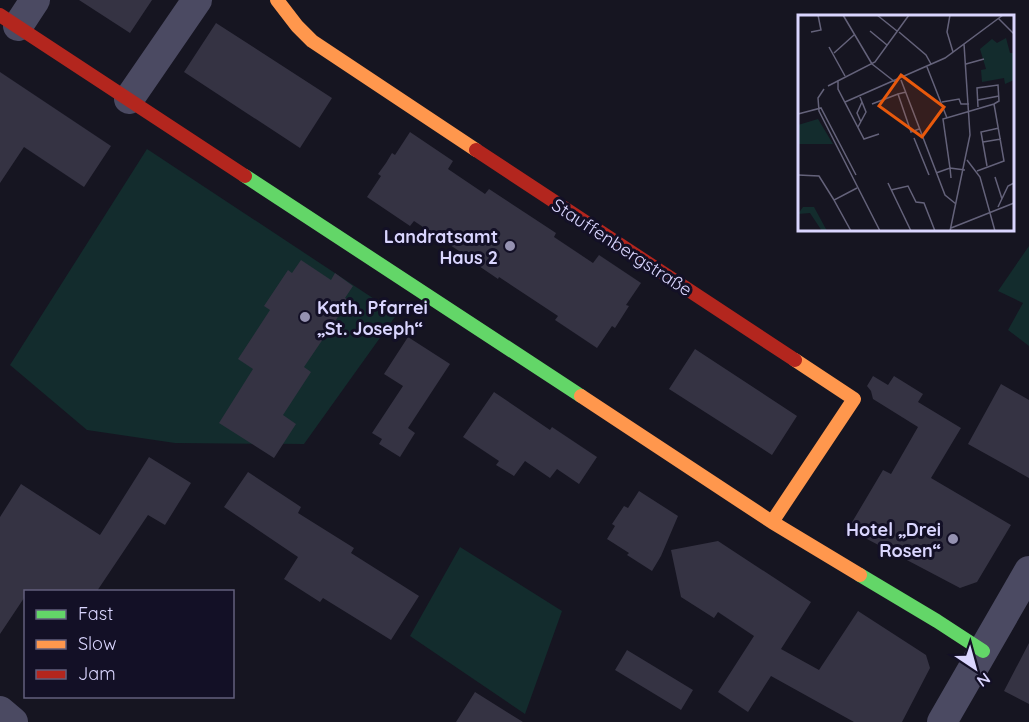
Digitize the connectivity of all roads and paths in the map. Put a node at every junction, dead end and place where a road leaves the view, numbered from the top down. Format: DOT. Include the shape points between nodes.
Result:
graph roads {
  1 [pos="35,0"];
  2 [pos="197,0"];
  3 [pos="278,0"];
  4 [pos="9,21"];
  5 [pos="129,99"];
  6 [pos="772,522"];
  7 [pos="1029,571"];
  8 [pos="983,651"];
  9 [pos="0,711"];
  10 [pos="14,722"];
  11 [pos="942,722"];
  1 -- 4 [label="street"];
  2 -- 5 [label="street"];
  3 -- 6 [label="street, Stauffenbergstraße" via="312,41 854,399"];
  4 -- 5 [label="street"];
  5 -- 6 [label="street"];
  6 -- 8 [label="street"];
  7 -- 8 [label="street"];
  8 -- 11 [label="street"];
  9 -- 10 [label="street"];
}
